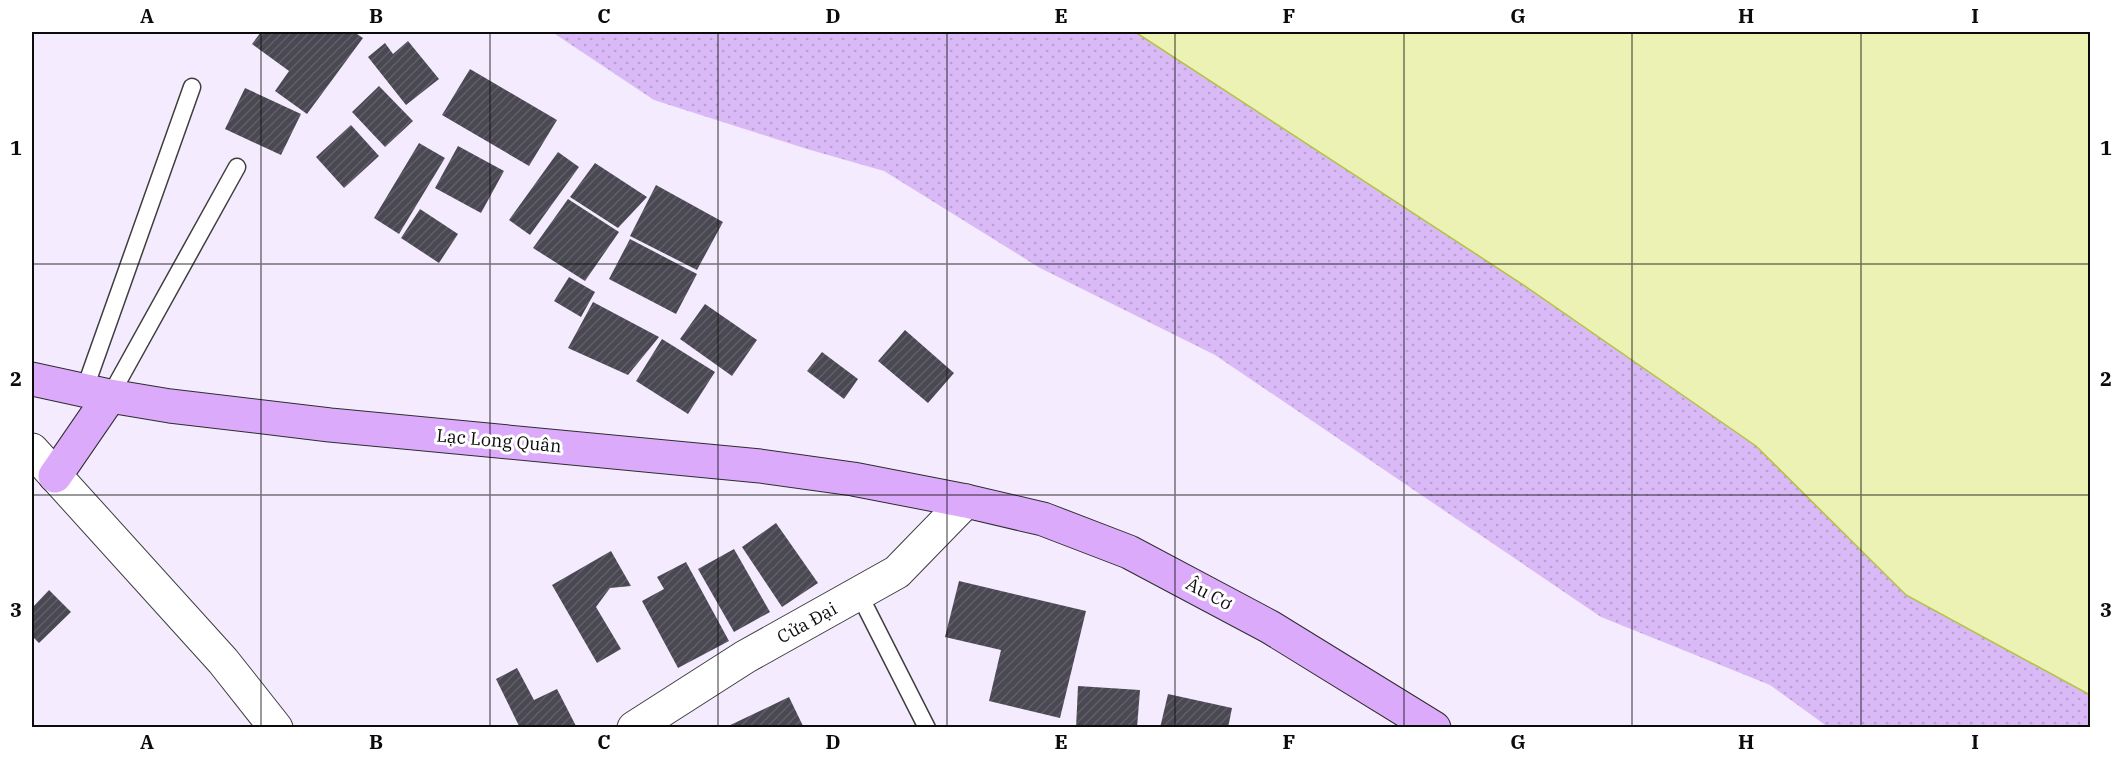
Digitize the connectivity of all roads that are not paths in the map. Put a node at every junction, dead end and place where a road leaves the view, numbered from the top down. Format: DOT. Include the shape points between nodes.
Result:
graph roads {
  1 [pos="192,87"];
  2 [pos="237,167"];
  3 [pos="32,379"];
  4 [pos="97,394"];
  5 [pos="32,450"];
  6 [pos="55,476"];
  7 [pos="966,501"];
  8 [pos="859,594"];
  9 [pos="276,728"];
  10 [pos="634,728"];
  11 [pos="927,728"];
  12 [pos="1434,728"];
  1 -- 4 [label="lane"];
  2 -- 4 [label="lane"];
  3 -- 4 [label="main road, Lạc Long Quân"];
  4 -- 6 [label="main road"];
  4 -- 7 [label="main road, Lạc Long Quân" via="330,425 760,466"];
  5 -- 6 [label="street"];
  6 -- 9 [label="street" via="223,661"];
  7 -- 8 [label="street, Cửa Đại" via="897,572"];
  7 -- 12 [label="main road, Âu Cơ" via="1043,519 1129,552 1270,627"];
  8 -- 10 [label="street, Cửa Đại" via="746,657"];
  8 -- 11 [label="lane"];
}
